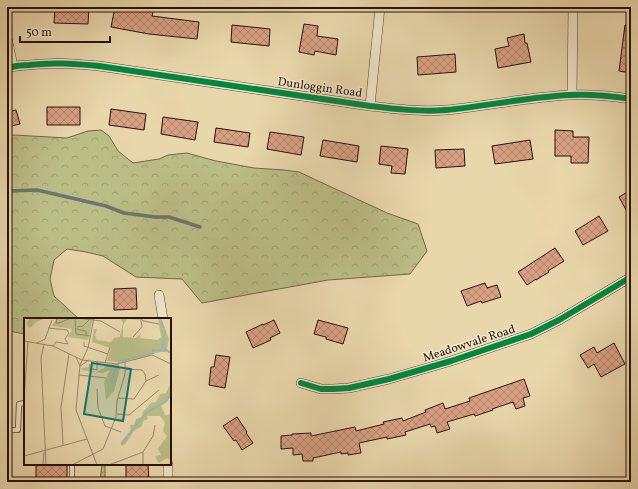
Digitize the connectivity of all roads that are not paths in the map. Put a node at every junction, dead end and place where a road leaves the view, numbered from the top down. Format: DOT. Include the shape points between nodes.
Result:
graph roads {
  1 [pos="380,7"];
  2 [pos="573,7"];
  3 [pos="7,38"];
  4 [pos="10,67"];
  5 [pos="572,94"];
  6 [pos="631,99"];
  7 [pos="370,106"];
  8 [pos="631,277"];
  9 [pos="159,295"];
  10 [pos="163,318"];
  11 [pos="301,383"];
  12 [pos="24,404"];
  13 [pos="7,430"];
  14 [pos="72,465"];
  15 [pos="168,465"];
  16 [pos="72,482"];
  17 [pos="168,482"];
  1 -- 7 [label="street"];
  2 -- 5 [label="street"];
  3 -- 4 [label="street"];
  4 -- 7 [label="street, Dunloggin Road" via="44,63 99,66"];
  5 -- 6 [label="street, Dunloggin Road"];
  5 -- 7 [label="street, Dunloggin Road" via="445,110"];
  8 -- 11 [label="street, Meadowvale Road" via="531,334 451,361 349,388 321,389"];
  9 -- 10 [label="street"];
  12 -- 13 [label="lane" via="19,404 18,430"];
  14 -- 16 [label="lane"];
  15 -- 17 [label="street"];
}
